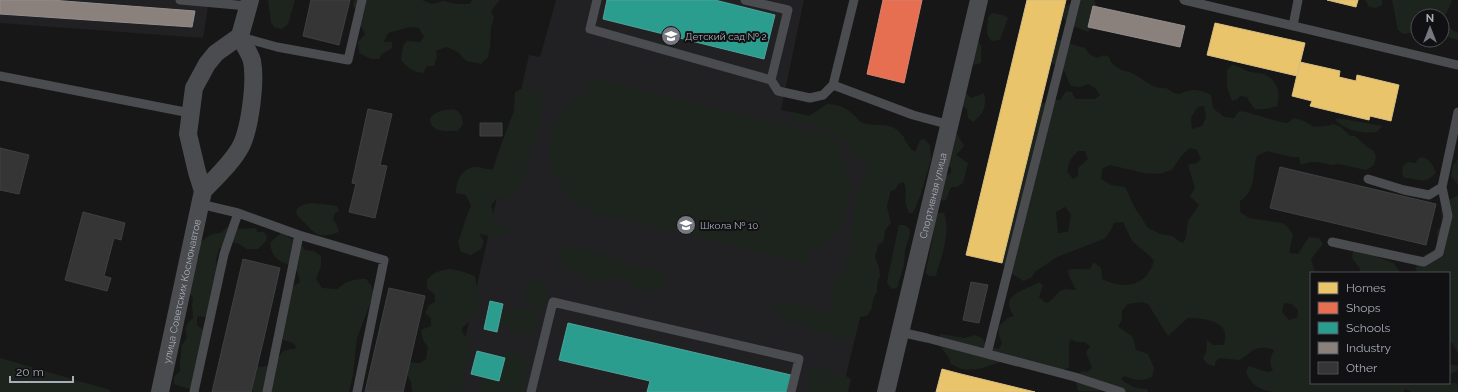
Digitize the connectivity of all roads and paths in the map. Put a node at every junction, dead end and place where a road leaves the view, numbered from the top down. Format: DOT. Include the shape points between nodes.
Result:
graph roads {
  1 [pos="180,0"];
  2 [pos="362,0"];
  3 [pos="597,0"];
  4 [pos="745,0"];
  5 [pos="854,0"];
  6 [pos="980,0"];
  7 [pos="1076,0"];
  8 [pos="1184,0"];
  9 [pos="1298,0"];
  10 [pos="249,3"];
  11 [pos="1293,26"];
  12 [pos="240,36"];
  13 [pos="1458,65"];
  14 [pos="0,76"];
  15 [pos="771,80"];
  16 [pos="832,85"];
  17 [pos="1458,112"];
  18 [pos="190,113"];
  19 [pos="950,125"];
  20 [pos="1454,148"];
  21 [pos="1368,179"];
  22 [pos="1442,188"];
  23 [pos="202,197"];
  24 [pos="238,213"];
  25 [pos="299,234"];
  26 [pos="1332,242"];
  27 [pos="900,332"];
  28 [pos="987,354"];
  29 [pos="160,392"];
  30 [pos="194,392"];
  31 [pos="267,392"];
  32 [pos="357,392"];
  33 [pos="531,392"];
  34 [pos="791,392"];
  35 [pos="886,392"];
  36 [pos="1121,392"];
  1 -- 10 [label="lane"];
  2 -- 12 [label="lane" via="348,60 277,48"];
  3 -- 15 [label="lane" via="590,29"];
  4 -- 15 [label="lane" via="788,10"];
  5 -- 16 [label="lane"];
  6 -- 19 [label="street, Спортивная улица"];
  7 -- 28 [label="lane"];
  8 -- 11 [label="lane"];
  9 -- 11 [label="lane"];
  10 -- 12 [label="street"];
  11 -- 13 [label="lane"];
  12 -- 18 [label="street, улица Советских Космонавтов" via="216,53 207,64 194,88"];
  12 -- 23 [label="street" via="252,60 249,122 232,159"];
  14 -- 18 [label="lane"];
  15 -- 16 [label="lane" via="778,91 810,98 823,95"];
  16 -- 19 [label="lane" via="913,115"];
  17 -- 20 [label="lane"];
  18 -- 23 [label="street, улица Советских Космонавтов" via="188,134"];
  19 -- 27 [label="street, Спортивная улица"];
  20 -- 22 [label="lane"];
  21 -- 22 [label="lane" via="1428,194"];
  22 -- 26 [label="lane" via="1448,216 1440,249 1439,253 1424,262"];
  23 -- 24 [label="lane"];
  23 -- 29 [label="street, улица Советских Космонавтов"];
  24 -- 25 [label="lane"];
  24 -- 30 [label="lane" via="224,254"];
  25 -- 31 [label="lane"];
  25 -- 32 [label="lane" via="384,260"];
  27 -- 28 [label="lane"];
  27 -- 35 [label="street, Спортивная улица"];
  28 -- 36 [label="lane"];
  33 -- 34 [label="lane" via="553,302 799,360"];
}
